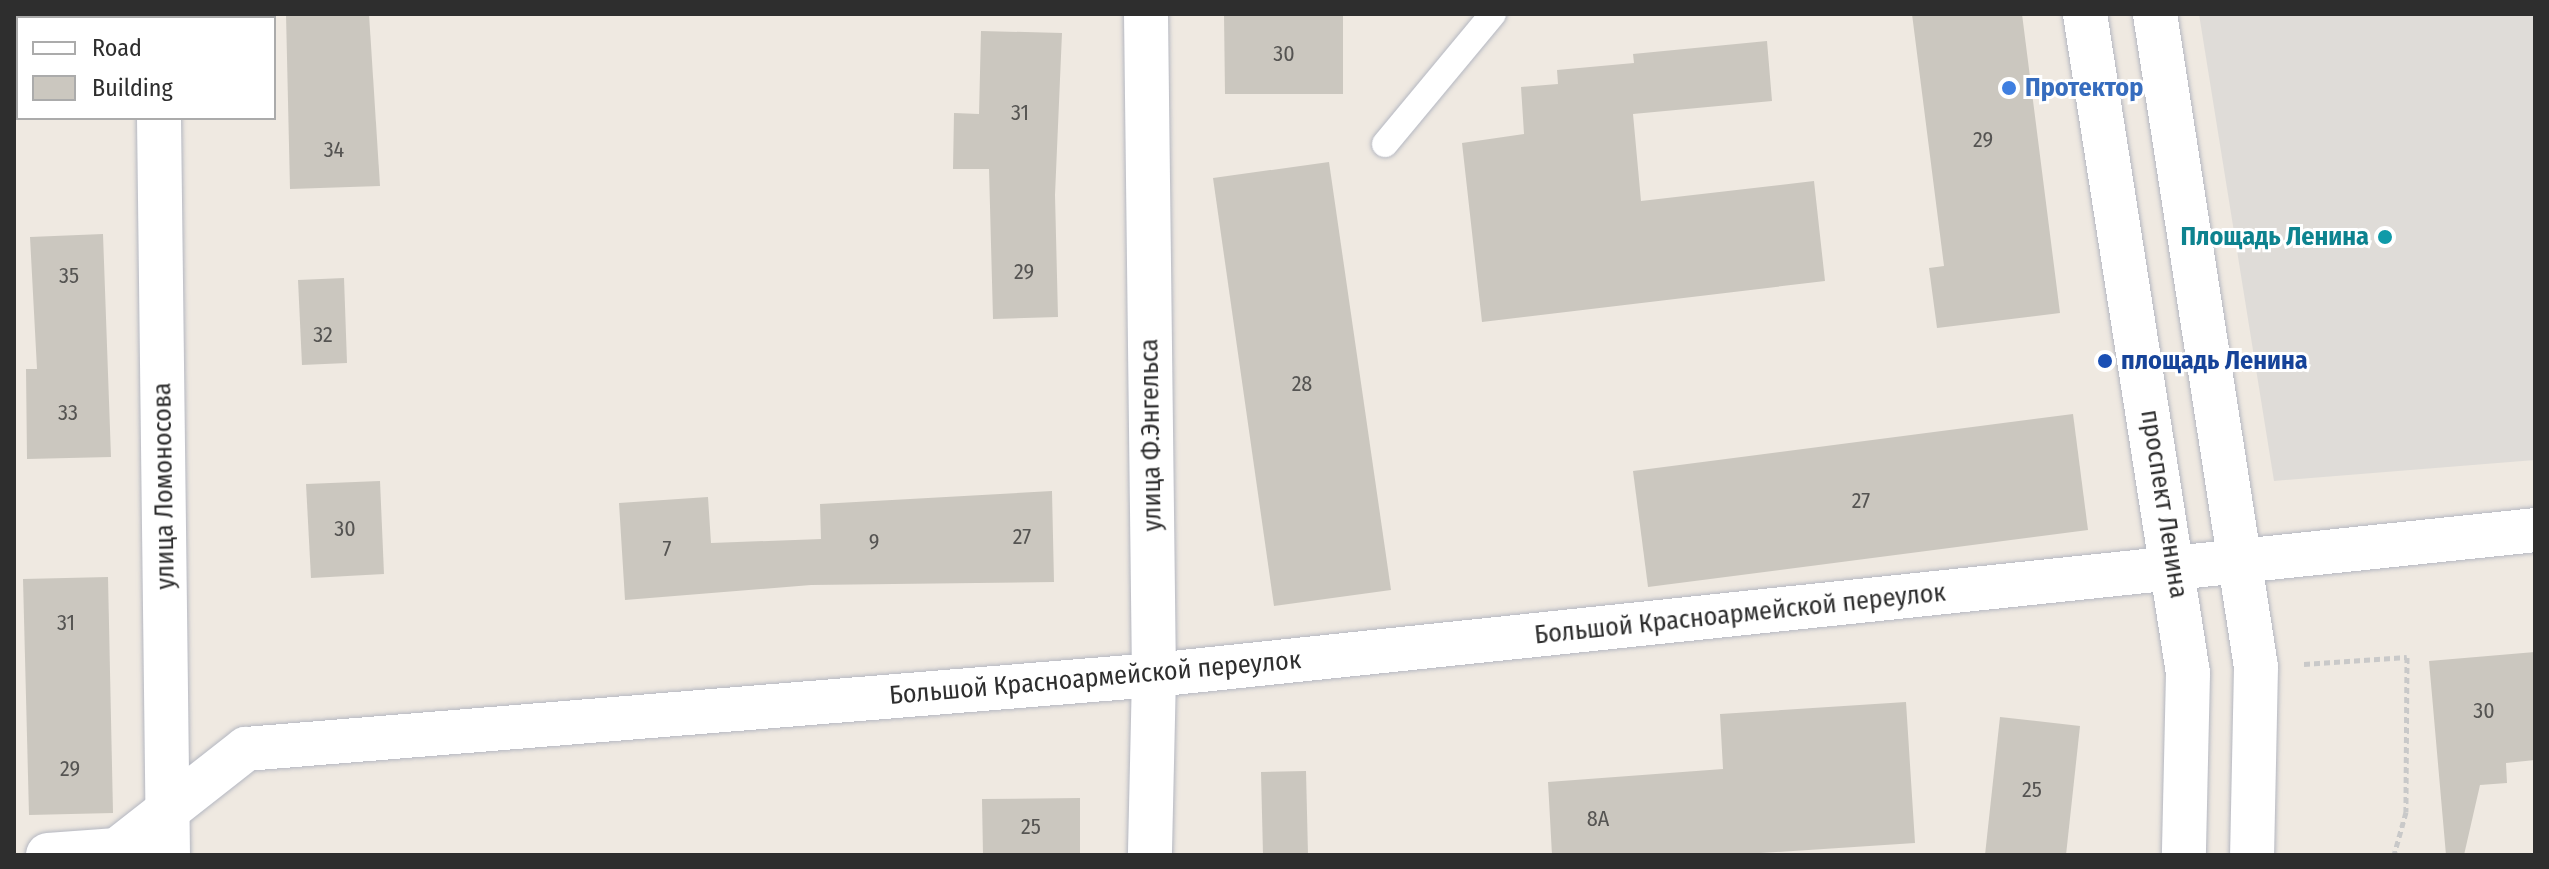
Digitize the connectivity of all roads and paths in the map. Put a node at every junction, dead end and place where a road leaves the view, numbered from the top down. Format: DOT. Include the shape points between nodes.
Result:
graph roads {
  1 [pos="1146,14"];
  2 [pos="1493,14"];
  3 [pos="2085,14"];
  4 [pos="2155,14"];
  5 [pos="159,120"];
  6 [pos="1385,144"];
  7 [pos="2535,530"];
  8 [pos="2241,557"];
  9 [pos="2175,568"];
  10 [pos="2256,667"];
  11 [pos="1154,675"];
  12 [pos="168,811"];
  13 [pos="48,855"];
  14 [pos="168,855"];
  15 [pos="1150,855"];
  16 [pos="2184,855"];
  17 [pos="2252,855"];
  18 [pos="2394,855"];
  1 -- 11 [label="street, улица Ф.Энгельса"];
  2 -- 6 [label="lane"];
  3 -- 9 [label="street, проспект Ленина"];
  4 -- 8 [label="street"];
  5 -- 12 [label="street, улица Ломоносова"];
  7 -- 8 [label="street, Большой Красноармейской переулок"];
  8 -- 9 [label="street, Большой Красноармейской переулок"];
  8 -- 10 [label="street"];
  9 -- 11 [label="street, Большой Красноармейской переулок"];
  9 -- 16 [label="street, проспект Ленина" via="2188,673"];
  10 -- 17 [label="street"];
  10 -- 18 [label="path" via="2407,657 2406,812"];
  11 -- 12 [label="street, Большой Красноармейской переулок" via="246,749"];
  11 -- 15 [label="street, улица Ф.Энгельса"];
  12 -- 13 [label="street, Большой Красноармейской переулок" via="117,850"];
  12 -- 14 [label="street, улица Ломоносова"];
}
